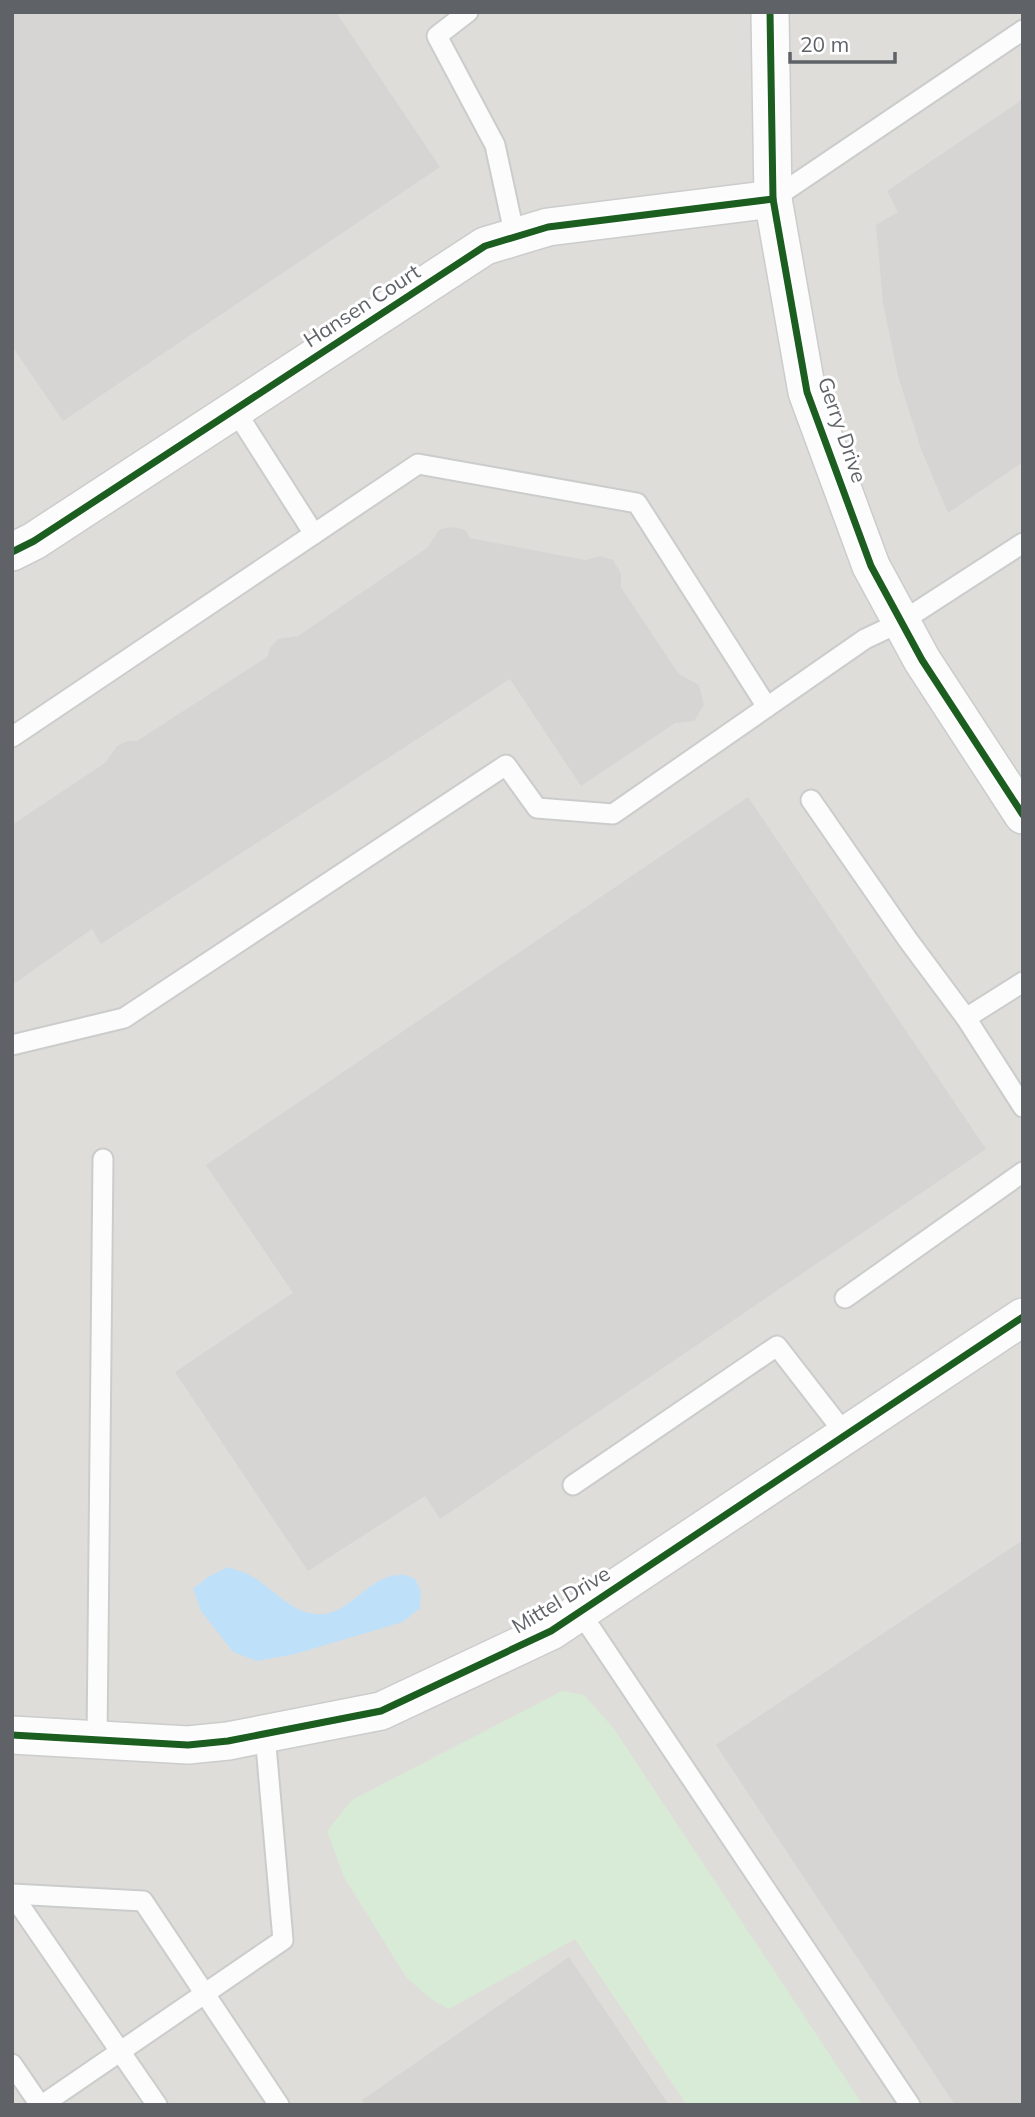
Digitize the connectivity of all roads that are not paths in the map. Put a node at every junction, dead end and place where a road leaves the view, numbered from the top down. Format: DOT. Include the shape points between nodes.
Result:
graph roads {
  1 [pos="468,12"];
  2 [pos="770,12"];
  3 [pos="1023,30"];
  4 [pos="773,199"];
  5 [pos="514,237"];
  6 [pos="235,410"];
  7 [pos="314,534"];
  8 [pos="1023,543"];
  9 [pos="12,552"];
  10 [pos="901,622"];
  11 [pos="767,707"];
  12 [pos="12,737"];
  13 [pos="811,800"];
  14 [pos="1023,815"];
  15 [pos="1023,982"];
  16 [pos="966,1018"];
  17 [pos="12,1045"];
  18 [pos="1023,1107"];
  19 [pos="103,1159"];
  20 [pos="1023,1172"];
  21 [pos="845,1297"];
  22 [pos="1023,1317"];
  23 [pos="846,1435"];
  24 [pos="573,1485"];
  25 [pos="580,1612"];
  26 [pos="265,1734"];
  27 [pos="12,1735"];
  28 [pos="97,1740"];
  29 [pos="12,1894"];
  30 [pos="206,1995"];
  31 [pos="122,2052"];
  32 [pos="12,2064"];
  33 [pos="41,2105"];
  34 [pos="157,2105"];
  35 [pos="279,2105"];
  36 [pos="910,2105"];
  1 -- 5 [label="lane" via="437,36 495,145"];
  2 -- 4 [label="street, Gerry Drive"];
  3 -- 4 [label="lane"];
  4 -- 5 [label="street, Hansen Court" via="548,227"];
  4 -- 10 [label="street, Gerry Drive" via="807,392 871,566"];
  5 -- 6 [label="street, Hansen Court" via="485,246"];
  6 -- 7 [label="lane"];
  6 -- 9 [label="street, Hansen Court"];
  7 -- 11 [label="lane" via="418,464 637,503"];
  7 -- 12 [label="lane"];
  8 -- 10 [label="lane"];
  10 -- 11 [label="lane" via="865,639"];
  10 -- 14 [label="street, Gerry Drive"];
  11 -- 17 [label="lane" via="613,814 537,808 506,765 124,1018"];
  13 -- 16 [label="lane"];
  15 -- 16 [label="lane"];
  16 -- 18 [label="lane"];
  19 -- 28 [label="lane"];
  20 -- 21 [label="lane"];
  22 -- 23 [label="street, Mittel Drive"];
  23 -- 24 [label="lane" via="777,1346"];
  23 -- 25 [label="street, Mittel Drive"];
  25 -- 26 [label="street, Mittel Drive" via="551,1631 381,1711"];
  25 -- 36 [label="lane"];
  26 -- 28 [label="street, Mittel Drive" via="188,1745"];
  26 -- 30 [label="lane" via="283,1940"];
  27 -- 28 [label="street, Mittel Drive"];
  29 -- 30 [label="lane" via="143,1901"];
  29 -- 31 [label="lane"];
  30 -- 31 [label="lane"];
  30 -- 35 [label="lane"];
  31 -- 33 [label="lane"];
  31 -- 34 [label="lane"];
  32 -- 33 [label="lane"];
}
